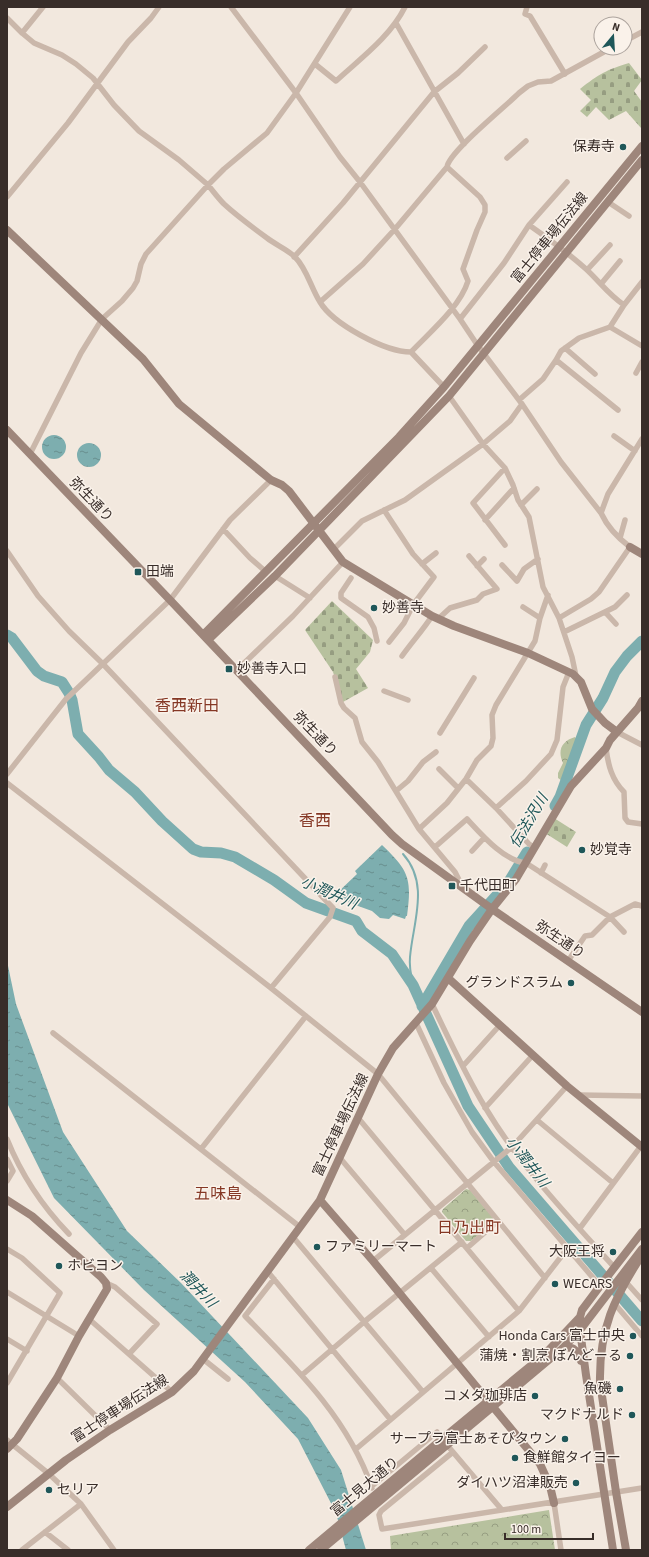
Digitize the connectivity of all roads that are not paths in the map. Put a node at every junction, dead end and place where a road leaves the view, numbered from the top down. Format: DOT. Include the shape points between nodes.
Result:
graph roads {
  1 [pos="43,7"];
  2 [pos="159,7"];
  3 [pos="231,7"];
  4 [pos="350,7"];
  5 [pos="405,7"];
  6 [pos="528,7"];
  7 [pos="7,18"];
  8 [pos="396,23"];
  9 [pos="642,32"];
  10 [pos="22,33"];
  11 [pos="633,37"];
  12 [pos="485,47"];
  13 [pos="598,56"];
  14 [pos="315,64"];
  15 [pos="565,74"];
  16 [pos="97,83"];
  17 [pos="434,92"];
  18 [pos="296,93"];
  19 [pos="526,141"];
  20 [pos="464,144"];
  21 [pos="642,146"];
  22 [pos="507,158"];
  23 [pos="642,160"];
  24 [pos="447,167"];
  25 [pos="360,182"];
  26 [pos="567,182"];
  27 [pos="208,185"];
  28 [pos="7,197"];
  29 [pos="608,202"];
  30 [pos="629,216"];
  31 [pos="529,225"];
  32 [pos="395,229"];
  33 [pos="7,230"];
  34 [pos="610,245"];
  35 [pos="560,247"];
  36 [pos="566,252"];
  37 [pos="294,257"];
  38 [pos="620,261"];
  39 [pos="588,270"];
  40 [pos="642,282"];
  41 [pos="601,284"];
  42 [pos="320,302"];
  43 [pos="624,305"];
  44 [pos="452,308"];
  45 [pos="102,318"];
  46 [pos="460,318"];
  47 [pos="610,327"];
  48 [pos="478,346"];
  49 [pos="642,346"];
  50 [pos="565,348"];
  51 [pos="411,352"];
  52 [pos="484,353"];
  53 [pos="556,360"];
  54 [pos="642,362"];
  55 [pos="636,373"];
  56 [pos="595,374"];
  57 [pos="444,387"];
  58 [pos="449,396"];
  59 [pos="521,402"];
  60 [pos="618,410"];
  61 [pos="7,430"];
  62 [pos="614,436"];
  63 [pos="642,440"];
  64 [pos="483,444"];
  65 [pos="634,451"];
  66 [pos="30,454"];
  67 [pos="505,468"];
  68 [pos="271,480"];
  69 [pos="514,488"];
  70 [pos="536,489"];
  71 [pos="521,505"];
  72 [pos="384,510"];
  73 [pos="601,513"];
  74 [pos="485,520"];
  75 [pos="626,520"];
  76 [pos="313,524"];
  77 [pos="222,529"];
  78 [pos="319,531"];
  79 [pos="620,538"];
  80 [pos="505,546"];
  81 [pos="630,547"];
  82 [pos="7,550"];
  83 [pos="333,550"];
  84 [pos="641,551"];
  85 [pos="436,553"];
  86 [pos="469,556"];
  87 [pos="484,559"];
  88 [pos="538,559"];
  89 [pos="343,562"];
  90 [pos="422,564"];
  91 [pos="502,565"];
  92 [pos="477,566"];
  93 [pos="265,571"];
  94 [pos="354,574"];
  95 [pos="275,576"];
  96 [pos="548,595"];
  97 [pos="626,595"];
  98 [pos="310,598"];
  99 [pos="170,600"];
  100 [pos="413,605"];
  101 [pos="523,607"];
  102 [pos="605,612"];
  103 [pos="435,618"];
  104 [pos="540,618"];
  105 [pos="559,618"];
  106 [pos="616,624"];
  107 [pos="564,632"];
  108 [pos="206,637"];
  109 [pos="377,641"];
  110 [pos="389,642"];
  111 [pos="528,653"];
  112 [pos="402,656"];
  113 [pos="103,664"];
  114 [pos="237,670"];
  115 [pos="573,674"];
  116 [pos="335,677"];
  117 [pos="474,678"];
  118 [pos="384,691"];
  119 [pos="408,700"];
  120 [pos="642,701"];
  121 [pos="440,732"];
  122 [pos="617,732"];
  123 [pos="642,746"];
  124 [pos="606,748"];
  125 [pos="436,752"];
  126 [pos="438,769"];
  127 [pos="7,774"];
  128 [pos="466,779"];
  129 [pos="7,783"];
  130 [pos="458,788"];
  131 [pos="396,790"];
  132 [pos="496,808"];
  133 [pos="642,824"];
  134 [pos="419,829"];
  135 [pos="484,838"];
  136 [pos="532,846"];
  137 [pos="435,847"];
  138 [pos="472,851"];
  139 [pos="522,862"];
  140 [pos="545,865"];
  141 [pos="541,873"];
  142 [pos="459,884"];
  143 [pos="642,906"];
  144 [pos="492,909"];
  145 [pos="610,917"];
  146 [pos="624,932"];
  147 [pos="568,961"];
  148 [pos="448,978"];
  149 [pos="271,988"];
  150 [pos="431,1006"];
  151 [pos="642,1012"];
  152 [pos="306,1016"];
  153 [pos="416,1023"];
  154 [pos="500,1025"];
  155 [pos="53,1033"];
  156 [pos="533,1054"];
  157 [pos="463,1066"];
  158 [pos="378,1074"];
  159 [pos="567,1086"];
  160 [pos="578,1095"];
  161 [pos="642,1096"];
  162 [pos="485,1108"];
  163 [pos="359,1119"];
  164 [pos="537,1120"];
  165 [pos="7,1139"];
  166 [pos="642,1147"];
  167 [pos="510,1148"];
  168 [pos="201,1149"];
  169 [pos="340,1158"];
  170 [pos="7,1159"];
  171 [pos="496,1160"];
  172 [pos="7,1181"];
  173 [pos="467,1183"];
  174 [pos="613,1183"];
  175 [pos="7,1200"];
  176 [pos="320,1200"];
  177 [pos="436,1210"];
  178 [pos="498,1221"];
  179 [pos="300,1227"];
  180 [pos="580,1228"];
  181 [pos="642,1232"];
  182 [pos="69,1234"];
  183 [pos="405,1235"];
  184 [pos="293,1237"];
  185 [pos="462,1242"];
  186 [pos="7,1248"];
  187 [pos="467,1248"];
  188 [pos="567,1248"];
  189 [pos="642,1249"];
  190 [pos="642,1255"];
  191 [pos="373,1261"];
  192 [pos="431,1268"];
  193 [pos="615,1268"];
  194 [pos="268,1272"];
  195 [pos="545,1278"];
  196 [pos="274,1279"];
  197 [pos="626,1281"];
  198 [pos="106,1283"];
  199 [pos="600,1286"];
  200 [pos="7,1292"];
  201 [pos="399,1294"];
  202 [pos="642,1300"];
  203 [pos="614,1303"];
  204 [pos="519,1311"];
  205 [pos="46,1316"];
  206 [pos="580,1317"];
  207 [pos="89,1319"];
  208 [pos="364,1322"];
  209 [pos="580,1330"];
  210 [pos="78,1336"];
  211 [pos="642,1336"];
  212 [pos="489,1337"];
  213 [pos="7,1339"];
  214 [pos="563,1348"];
  215 [pos="332,1349"];
  216 [pos="27,1351"];
  217 [pos="129,1354"];
  218 [pos="205,1357"];
  219 [pos="458,1364"];
  220 [pos="302,1375"];
  221 [pos="586,1375"];
  222 [pos="57,1378"];
  223 [pos="228,1379"];
  224 [pos="7,1383"];
  225 [pos="172,1392"];
  226 [pos="423,1392"];
  227 [pos="490,1404"];
  228 [pos="390,1419"];
  229 [pos="110,1430"];
  230 [pos="445,1442"];
  231 [pos="9,1444"];
  232 [pos="356,1449"];
  233 [pos="453,1452"];
  234 [pos="49,1474"];
  235 [pos="642,1488"];
  236 [pos="616,1492"];
  237 [pos="604,1494"];
  238 [pos="554,1502"];
  239 [pos="81,1504"];
  240 [pos="7,1507"];
  241 [pos="502,1510"];
  242 [pos="45,1532"];
  243 [pos="22,1550"];
  244 [pos="68,1550"];
  245 [pos="114,1550"];
  246 [pos="309,1550"];
  247 [pos="321,1550"];
  248 [pos="561,1550"];
  249 [pos="613,1550"];
  250 [pos="626,1550"];
  1 -- 10 [label="street"];
  2 -- 16 [label="street"];
  3 -- 18 [label="street"];
  4 -- 14 [label="street"];
  5 -- 8 [label="street"];
  6 -- 15 [label="street" via="525,14 530,16"];
  7 -- 10 [label="street"];
  8 -- 14 [label="street" via="380,42 336,81"];
  8 -- 17 [label="street"];
  9 -- 11 [label="street"];
  10 -- 16 [label="street" via="34,43 76,64"];
  12 -- 17 [label="street"];
  13 -- 15 [label="street"];
  14 -- 18 [label="street"];
  15 -- 20 [label="street" via="551,81 528,86"];
  16 -- 27 [label="street" via="139,131"];
  16 -- 28 [label="street" via="68,123"];
  17 -- 20 [label="street"];
  17 -- 25 [label="street"];
  18 -- 25 [label="street" via="340,158"];
  18 -- 27 [label="street" via="267,133"];
  19 -- 22 [label="street"];
  20 -- 24 [label="street" via="448,162"];
  21 -- 35 [label="street, 富士停車場伝法線"];
  23 -- 29 [label="street, 富士停車場伝法線"];
  24 -- 32 [label="street"];
  24 -- 44 [label="street" via="480,197 486,212 463,269 468,281 465,291"];
  25 -- 32 [label="street"];
  25 -- 37 [label="street"];
  26 -- 31 [label="street"];
  27 -- 37 [label="street" via="236,214"];
  27 -- 45 [label="street" via="146,254 133,288"];
  29 -- 30 [label="street"];
  29 -- 36 [label="street, 富士停車場伝法線"];
  31 -- 35 [label="street"];
  31 -- 46 [label="street" via="504,263"];
  32 -- 42 [label="street" via="363,264"];
  32 -- 44 [label="street"];
  33 -- 45 [label="street"];
  34 -- 39 [label="street"];
  35 -- 36 [label="street"];
  35 -- 48 [label="street, 富士停車場伝法線"];
  36 -- 39 [label="street"];
  36 -- 52 [label="street, 富士停車場伝法線"];
  37 -- 42 [label="street" via="304,269"];
  38 -- 41 [label="street"];
  39 -- 41 [label="street"];
  40 -- 43 [label="street"];
  41 -- 43 [label="street"];
  42 -- 51 [label="street" via="336,319 357,333 381,345 402,352"];
  43 -- 47 [label="street"];
  44 -- 46 [label="street"];
  44 -- 51 [label="street"];
  45 -- 66 [label="street" via="81,353"];
  45 -- 68 [label="street" via="143,359 179,404"];
  46 -- 48 [label="street"];
  47 -- 49 [label="street"];
  47 -- 50 [label="street" via="578,338"];
  48 -- 52 [label="street"];
  48 -- 57 [label="street, 富士停車場伝法線"];
  50 -- 53 [label="street"];
  50 -- 56 [label="street"];
  51 -- 57 [label="street"];
  52 -- 58 [label="street, 富士停車場伝法線"];
  52 -- 59 [label="street"];
  53 -- 59 [label="street"];
  53 -- 60 [label="street"];
  54 -- 55 [label="street"];
  57 -- 76 [label="street, 富士停車場伝法線" via="399,437"];
  58 -- 64 [label="street"];
  58 -- 78 [label="street, 富士停車場伝法線"];
  59 -- 64 [label="street" via="510,421"];
  59 -- 73 [label="street" via="561,462"];
  61 -- 66 [label="street, 弥生通り"];
  62 -- 65 [label="street"];
  63 -- 65 [label="street"];
  64 -- 67 [label="street"];
  64 -- 72 [label="street" via="405,500"];
  65 -- 73 [label="street" via="608,494"];
  66 -- 99 [label="street, 弥生通り"];
  67 -- 69 [label="street"];
  67 -- 74 [label="street" via="473,503"];
  68 -- 76 [label="street" via="289,491"];
  68 -- 77 [label="street"];
  69 -- 71 [label="street"];
  69 -- 74 [label="street"];
  70 -- 71 [label="street"];
  71 -- 88 [label="street" via="530,522"];
  72 -- 83 [label="street" via="362,521"];
  72 -- 90 [label="street"];
  73 -- 79 [label="street"];
  74 -- 80 [label="street"];
  75 -- 79 [label="street"];
  76 -- 78 [label="street"];
  76 -- 93 [label="street, 富士停車場伝法線"];
  77 -- 93 [label="street"];
  77 -- 99 [label="street"];
  78 -- 83 [label="street"];
  78 -- 95 [label="street, 富士停車場伝法線"];
  79 -- 81 [label="street"];
  81 -- 84 [label="street"];
  81 -- 105 [label="street" via="599,592"];
  82 -- 113 [label="street" via="38,596"];
  83 -- 89 [label="street"];
  85 -- 90 [label="street"];
  86 -- 92 [label="street"];
  87 -- 92 [label="street"];
  88 -- 91 [label="street" via="524,569 517,581"];
  88 -- 96 [label="street" via="543,587"];
  89 -- 94 [label="street"];
  89 -- 98 [label="street"];
  90 -- 100 [label="street" via="434,577"];
  92 -- 103 [label="street" via="497,589 483,594 477,600 450,608"];
  93 -- 108 [label="street, 富士停車場伝法線"];
  94 -- 100 [label="street"];
  94 -- 109 [label="street" via="341,593 341,598 368,617"];
  95 -- 98 [label="street"];
  95 -- 108 [label="street, 富士停車場伝法線"];
  96 -- 104 [label="street"];
  96 -- 105 [label="street"];
  97 -- 102 [label="street" via="615,607"];
  98 -- 114 [label="street"];
  99 -- 108 [label="street, 弥生通り"];
  99 -- 113 [label="street"];
  100 -- 103 [label="street"];
  100 -- 110 [label="street" via="404,623"];
  101 -- 104 [label="street"];
  102 -- 106 [label="street"];
  102 -- 107 [label="street"];
  103 -- 111 [label="street"];
  103 -- 112 [label="street"];
  104 -- 111 [label="street" via="535,641"];
  105 -- 107 [label="street"];
  107 -- 115 [label="street" via="572,656"];
  108 -- 114 [label="street, 弥生通り"];
  111 -- 115 [label="street"];
  111 -- 128 [label="street" via="492,715 491,746 477,760"];
  113 -- 127 [label="street" via="66,698"];
  113 -- 149 [label="street" via="333,908 330,917"];
  114 -- 142 [label="street, 弥生通り" via="392,835"];
  115 -- 122 [label="street" via="581,682 595,712"];
  115 -- 132 [label="street" via="563,687 557,740 551,754"];
  116 -- 131 [label="street" via="341,703 355,718 362,742"];
  117 -- 121 [label="street"];
  118 -- 119 [label="street"];
  120 -- 122 [label="street, 富士停車場伝法線"];
  122 -- 123 [label="street"];
  122 -- 124 [label="street, 富士停車場伝法線"];
  124 -- 133 [label="street" via="608,764 616,784 624,792 624,818 628,822"];
  124 -- 136 [label="street, 富士停車場伝法線" via="571,786"];
  125 -- 131 [label="street"];
  126 -- 130 [label="street"];
  128 -- 130 [label="street"];
  128 -- 132 [label="street"];
  129 -- 149 [label="street"];
  130 -- 134 [label="street" via="447,803"];
  131 -- 134 [label="street"];
  132 -- 136 [label="street"];
  134 -- 137 [label="street"];
  135 -- 137 [label="street" via="467,819"];
  135 -- 138 [label="street"];
  135 -- 139 [label="street" via="496,849"];
  136 -- 139 [label="street, 富士停車場伝法線"];
  137 -- 142 [label="street" via="455,872"];
  139 -- 141 [label="street"];
  139 -- 144 [label="street, 富士停車場伝法線" via="516,880"];
  140 -- 141 [label="street"];
  141 -- 145 [label="street"];
  142 -- 144 [label="street, 弥生通り"];
  143 -- 145 [label="street" via="634,904"];
  144 -- 147 [label="street, 弥生通り"];
  144 -- 148 [label="street, 富士停車場伝法線"];
  145 -- 146 [label="street"];
  145 -- 147 [label="street" via="592,935 585,936"];
  147 -- 151 [label="street, 弥生通り"];
  148 -- 150 [label="street, 富士停車場伝法線"];
  148 -- 154 [label="street"];
  149 -- 152 [label="street"];
  150 -- 153 [label="street, 富士停車場伝法線"];
  150 -- 157 [label="street"];
  152 -- 158 [label="street"];
  152 -- 168 [label="street"];
  153 -- 158 [label="street, 富士停車場伝法線" via="393,1048"];
  153 -- 171 [label="street" via="444,1083 472,1132"];
  154 -- 156 [label="street"];
  154 -- 157 [label="street"];
  155 -- 168 [label="street"];
  156 -- 159 [label="street"];
  156 -- 162 [label="street"];
  157 -- 162 [label="street"];
  158 -- 163 [label="street, 富士停車場伝法線"];
  158 -- 173 [label="street"];
  159 -- 160 [label="street"];
  159 -- 164 [label="street"];
  160 -- 161 [label="street"];
  160 -- 166 [label="street"];
  162 -- 167 [label="street"];
  163 -- 169 [label="street, 富士停車場伝法線"];
  163 -- 177 [label="street"];
  164 -- 167 [label="street"];
  164 -- 174 [label="street"];
  165 -- 182 [label="street" via="43,1204"];
  166 -- 174 [label="street"];
  167 -- 171 [label="street"];
  167 -- 180 [label="street"];
  168 -- 179 [label="street"];
  169 -- 176 [label="street, 富士停車場伝法線"];
  169 -- 183 [label="street"];
  170 -- 172 [label="street" via="13,1171"];
  171 -- 173 [label="street"];
  171 -- 188 [label="street"];
  173 -- 177 [label="street"];
  173 -- 178 [label="street"];
  174 -- 180 [label="street"];
  175 -- 198 [label="street" via="32,1216"];
  176 -- 179 [label="street, 富士停車場伝法線"];
  176 -- 191 [label="street"];
  177 -- 183 [label="street"];
  177 -- 185 [label="street"];
  178 -- 187 [label="street"];
  178 -- 195 [label="street"];
  179 -- 184 [label="street, 富士停車場伝法線"];
  180 -- 193 [label="street"];
  181 -- 193 [label="street, 富士見大通り"];
  183 -- 191 [label="street"];
  184 -- 194 [label="street, 富士停車場伝法線"];
  184 -- 208 [label="street"];
  185 -- 187 [label="street"];
  185 -- 192 [label="street"];
  186 -- 205 [label="street" via="22,1258 60,1293"];
  187 -- 204 [label="street"];
  188 -- 195 [label="street"];
  188 -- 199 [label="street"];
  189 -- 209 [label="street, 富士見大通り"];
  190 -- 197 [label="street"];
  191 -- 201 [label="street"];
  192 -- 201 [label="street"];
  192 -- 212 [label="street"];
  193 -- 199 [label="street, 富士見大通り"];
  194 -- 196 [label="street"];
  194 -- 218 [label="street, 富士停車場伝法線"];
  195 -- 204 [label="street"];
  196 -- 215 [label="street"];
  196 -- 220 [label="street" via="245,1316"];
  197 -- 202 [label="street"];
  197 -- 203 [label="street"];
  198 -- 207 [label="street" via="107,1289"];
  198 -- 217 [label="street" via="116,1287 157,1324"];
  199 -- 206 [label="street, 富士見大通り" via="582,1310"];
  200 -- 205 [label="street"];
  201 -- 208 [label="street"];
  201 -- 219 [label="street"];
  203 -- 211 [label="street"];
  203 -- 236 [label="street" via="602,1343 600,1382"];
  204 -- 212 [label="street"];
  205 -- 210 [label="street"];
  205 -- 216 [label="street"];
  206 -- 209 [label="street"];
  206 -- 227 [label="street, 富士見大通り" via="545,1354"];
  207 -- 210 [label="street"];
  207 -- 217 [label="street"];
  208 -- 215 [label="street"];
  208 -- 226 [label="street"];
  209 -- 214 [label="street, 富士見大通り"];
  209 -- 221 [label="street"];
  210 -- 222 [label="street"];
  212 -- 219 [label="street"];
  213 -- 216 [label="street"];
  214 -- 221 [label="street" via="571,1348 579,1353"];
  214 -- 227 [label="street, 富士見大通り"];
  215 -- 220 [label="street"];
  215 -- 228 [label="street"];
  216 -- 224 [label="street"];
  217 -- 225 [label="street"];
  218 -- 223 [label="street"];
  218 -- 225 [label="street, 富士停車場伝法線"];
  219 -- 226 [label="street"];
  219 -- 227 [label="street"];
  220 -- 232 [label="street" via="331,1410"];
  221 -- 237 [label="street"];
  222 -- 229 [label="street"];
  222 -- 231 [label="street"];
  225 -- 229 [label="street, 富士停車場伝法線"];
  226 -- 228 [label="street"];
  227 -- 230 [label="street, 富士見大通り"];
  227 -- 238 [label="street" via="540,1464"];
  228 -- 232 [label="street"];
  229 -- 234 [label="street, 富士停車場伝法線"];
  230 -- 232 [label="street" via="437,1432 372,1487"];
  230 -- 233 [label="street"];
  230 -- 246 [label="street, 富士見大通り, bridge"];
  230 -- 247 [label="street, 富士見大通り, bridge"];
  231 -- 234 [label="street"];
  233 -- 241 [label="street"];
  233 -- 241 [label="street" via="381,1511 379,1515 382,1529"];
  234 -- 239 [label="street"];
  234 -- 240 [label="street, 富士停車場伝法線"];
  235 -- 236 [label="street"];
  236 -- 237 [label="street"];
  236 -- 250 [label="street"];
  237 -- 238 [label="street"];
  237 -- 249 [label="street"];
  238 -- 241 [label="street"];
  238 -- 248 [label="street"];
  239 -- 242 [label="street"];
  239 -- 245 [label="street"];
  242 -- 243 [label="street"];
  242 -- 244 [label="street"];
}
